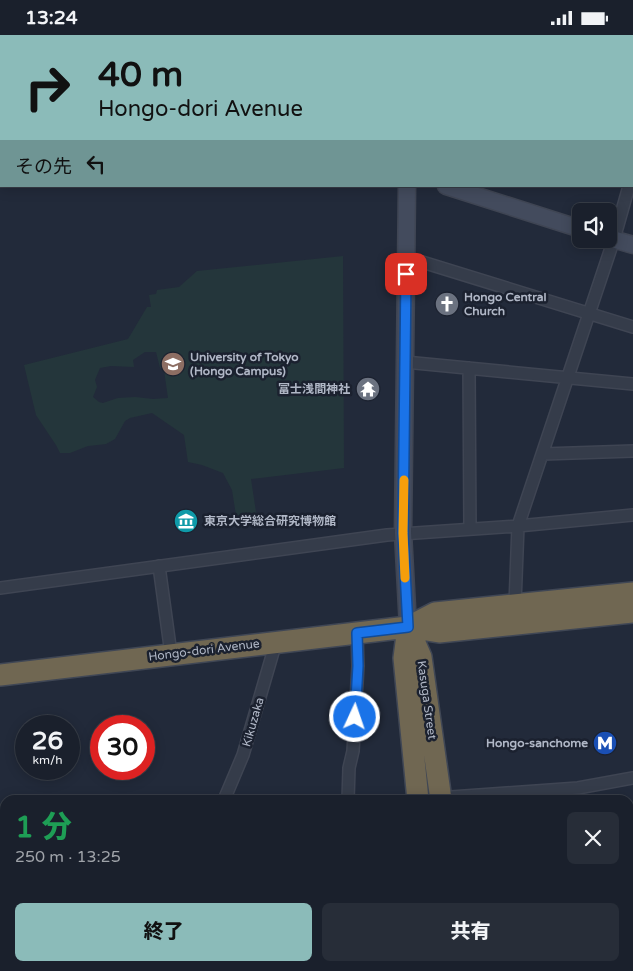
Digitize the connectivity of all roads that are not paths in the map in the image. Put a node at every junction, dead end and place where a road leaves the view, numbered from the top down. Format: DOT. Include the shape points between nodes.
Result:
graph roads {
  1 [pos="407,187"];
  2 [pos="449,187"];
  3 [pos="629,187"];
  4 [pos="617,221"];
  5 [pos="572,226"];
  6 [pos="617,241"];
  7 [pos="633,245"];
  8 [pos="608,248"];
  9 [pos="406,257"];
  10 [pos="590,314"];
  11 [pos="633,327"];
  12 [pos="406,362"];
  13 [pos="469,368"];
  14 [pos="567,377"];
  15 [pos="633,384"];
  16 [pos="633,451"];
  17 [pos="543,454"];
  18 [pos="633,515"];
  19 [pos="518,526"];
  20 [pos="470,529"];
  21 [pos="403,533"];
  22 [pos="160,566"];
  23 [pos="0,588"];
  24 [pos="633,593"];
  25 [pos="515,604"];
  26 [pos="633,612"];
  27 [pos="408,627"];
  28 [pos="357,633"];
  29 [pos="276,641"];
  30 [pos="171,655"];
  31 [pos="0,675"];
  32 [pos="633,778"];
  33 [pos="226,795"];
  34 [pos="348,795"];
  35 [pos="418,795"];
  36 [pos="435,795"];
  37 [pos="487,795"];
  1 -- 9 [label="main road"];
  2 -- 5 [label="main road"];
  3 -- 4 [label="street"];
  6 -- 7 [label="main road"];
  8 -- 10 [label="street"];
  9 -- 10 [label="street"];
  9 -- 12 [label="main road"];
  10 -- 11 [label="street"];
  10 -- 14 [label="street"];
  12 -- 13 [label="street"];
  12 -- 21 [label="main road"];
  13 -- 14 [label="street"];
  13 -- 20 [label="street"];
  14 -- 15 [label="street"];
  14 -- 17 [label="street"];
  16 -- 17 [label="street"];
  17 -- 19 [label="street"];
  18 -- 19 [label="street"];
  19 -- 20 [label="street"];
  19 -- 25 [label="street"];
  20 -- 21 [label="street"];
  21 -- 22 [label="street"];
  21 -- 27 [label="main road"];
  22 -- 23 [label="street"];
  22 -- 30 [label="street"];
  24 -- 25 [label="highway, Hongo-dori Avenue"];
  25 -- 27 [label="highway, Hongo-dori Avenue" via="435,613"];
  26 -- 27 [label="highway, Hongo-dori Avenue" via="439,632"];
  27 -- 28 [label="highway, Hongo-dori Avenue"];
  27 -- 35 [label="highway, Kasuga Street" via="404,658"];
  27 -- 36 [label="highway, Kasuga Street" via="421,657"];
  28 -- 29 [label="highway, Hongo-dori Avenue"];
  28 -- 34 [label="street" via="357,685"];
  29 -- 30 [label="highway, Hongo-dori Avenue"];
  29 -- 33 [label="street, Kikuzaka" via="243,755"];
  30 -- 31 [label="highway, Hongo-dori Avenue"];
  32 -- 37 [label="street" via="578,788"];
}
